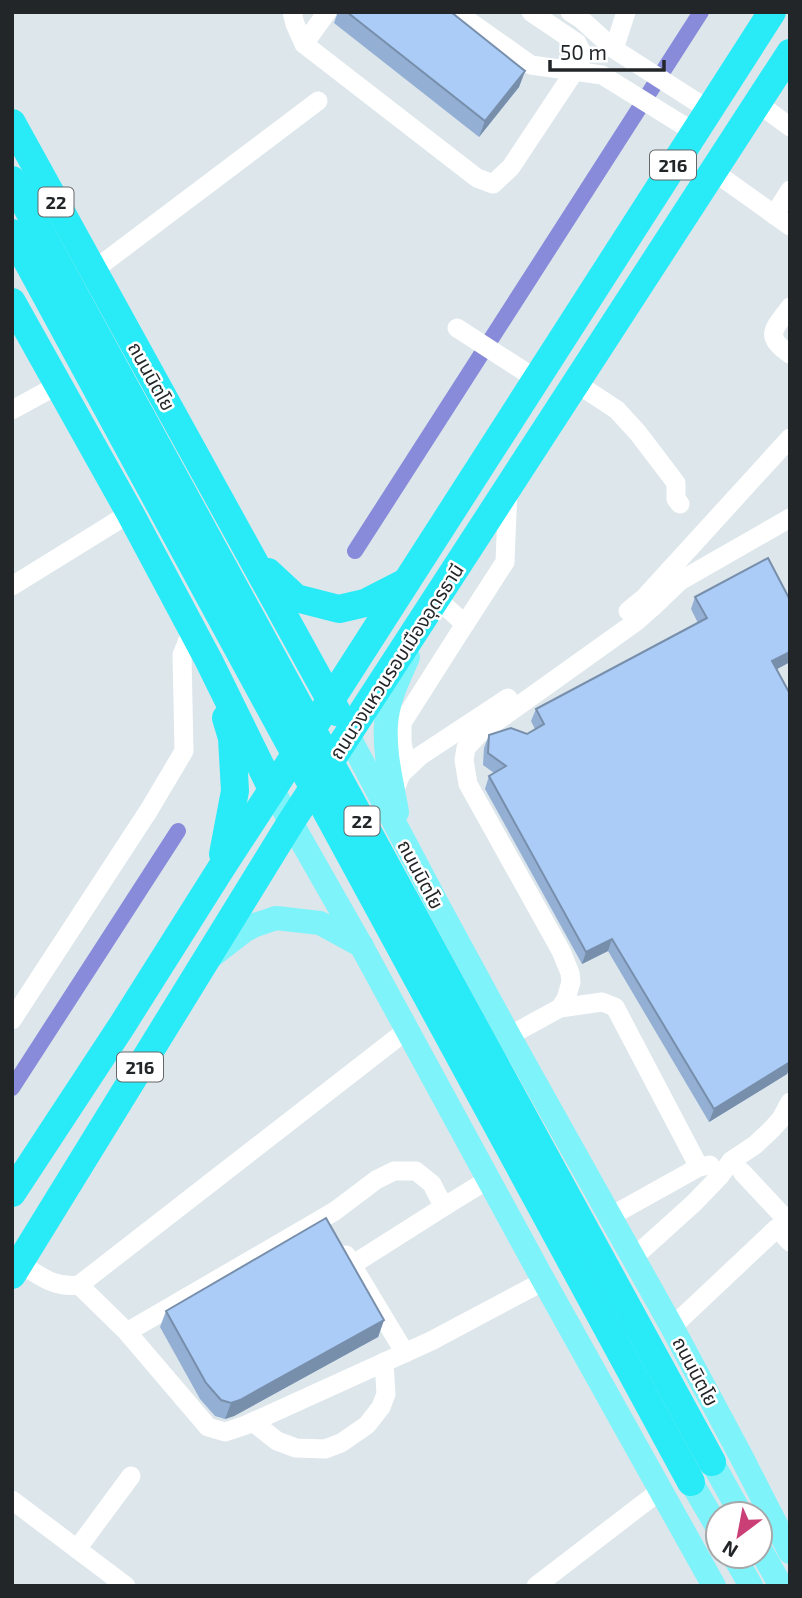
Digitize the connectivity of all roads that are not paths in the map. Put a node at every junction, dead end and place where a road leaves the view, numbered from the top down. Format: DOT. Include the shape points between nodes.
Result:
graph roads {
  1 [pos="292,12"];
  2 [pos="327,12"];
  3 [pos="456,12"];
  4 [pos="531,12"];
  5 [pos="570,12"];
  6 [pos="626,12"];
  7 [pos="772,12"];
  8 [pos="304,44"];
  9 [pos="614,49"];
  10 [pos="790,53"];
  11 [pos="576,71"];
  12 [pos="318,101"];
  13 [pos="758,103"];
  14 [pos="702,121"];
  15 [pos="12,123"];
  16 [pos="790,127"];
  17 [pos="713,171"];
  18 [pos="12,180"];
  19 [pos="790,190"];
  20 [pos="782,220"];
  21 [pos="12,233"];
  22 [pos="93,270"];
  23 [pos="12,302"];
  24 [pos="790,307"];
  25 [pos="464,332"];
  26 [pos="790,355"];
  27 [pos="536,379"];
  28 [pos="576,383"];
  29 [pos="58,385"];
  30 [pos="12,410"];
  31 [pos="790,438"];
  32 [pos="508,488"];
  33 [pos="680,504"];
  34 [pos="130,513"];
  35 [pos="790,518"];
  36 [pos="253,562"];
  37 [pos="406,582"];
  38 [pos="12,586"];
  39 [pos="434,602"];
  40 [pos="465,624"];
  41 [pos="192,631"];
  42 [pos="209,661"];
  43 [pos="330,701"];
  44 [pos="348,735"];
  45 [pos="407,768"];
  46 [pos="272,789"];
  47 [pos="394,792"];
  48 [pos="291,822"];
  49 [pos="400,835"];
  50 [pos="220,870"];
  51 [pos="440,909"];
  52 [pos="362,947"];
  53 [pos="205,961"];
  54 [pos="560,1008"];
  55 [pos="12,1020"];
  56 [pos="407,1030"];
  57 [pos="509,1036"];
  58 [pos="790,1102"];
  59 [pos="699,1167"];
  60 [pos="737,1167"];
  61 [pos="489,1179"];
  62 [pos="12,1193"];
  63 [pos="445,1206"];
  64 [pos="611,1216"];
  65 [pos="785,1225"];
  66 [pos="331,1229"];
  67 [pos="634,1258"];
  68 [pos="352,1265"];
  69 [pos="16,1269"];
  70 [pos="544,1281"];
  71 [pos="79,1285"];
  72 [pos="672,1327"];
  73 [pos="127,1332"];
  74 [pos="405,1353"];
  75 [pos="384,1362"];
  76 [pos="253,1422"];
  77 [pos="712,1462"];
  78 [pos="131,1476"];
  79 [pos="691,1482"];
  80 [pos="661,1490"];
  81 [pos="12,1500"];
  82 [pos="733,1500"];
  83 [pos="704,1504"];
  84 [pos="77,1549"];
  85 [pos="790,1552"];
  86 [pos="742,1570"];
  87 [pos="771,1570"];
  88 [pos="126,1586"];
  89 [pos="536,1586"];
  90 [pos="714,1586"];
  91 [pos="751,1586"];
  92 [pos="780,1586"];
  1 -- 8 [label="street"];
  2 -- 8 [label="street"];
  3 -- 11 [label="street" via="531,65"];
  4 -- 11 [label="street" via="577,43 582,51"];
  5 -- 9 [label="street"];
  6 -- 9 [label="street"];
  7 -- 14 [label="highway, ถนนวงแหวนรอบเมืองอุดรธานี / 216"];
  8 -- 11 [label="street" via="477,178 493,184 511,167"];
  9 -- 14 [label="street" via="677,90"];
  10 -- 13 [label="highway, ถนนวงแหวนรอบเมืองอุดรธานี / 216"];
  11 -- 14 [label="street" via="602,75 662,113"];
  12 -- 22 [label="street"];
  13 -- 16 [label="street"];
  13 -- 17 [label="highway, ถนนวงแหวนรอบเมืองอุดรธานี / 216"];
  14 -- 27 [label="highway, ถนนวงแหวนรอบเมืองอุดรธานี / 216"];
  15 -- 22 [label="highway, ถนนนิตโย / 22"];
  17 -- 20 [label="street"];
  17 -- 28 [label="highway, ถนนวงแหวนรอบเมืองอุดรธานี / 216"];
  18 -- 77 [label="highway, ถนนนิตโย / 22"];
  19 -- 20 [label="street"];
  21 -- 79 [label="highway, 22"];
  22 -- 36 [label="highway, ถนนนิตโย / 22"];
  23 -- 29 [label="highway"];
  24 -- 26 [label="street" via="773,337"];
  25 -- 27 [label="street"];
  27 -- 37 [label="highway, ถนนวงแหวนรอบเมืองอุดรธานี / 216"];
  28 -- 32 [label="highway, ถนนวงแหวนรอบเมืองอุดรธานี / 216"];
  28 -- 33 [label="street" via="617,410 638,433 676,484"];
  29 -- 30 [label="street"];
  29 -- 34 [label="highway"];
  31 -- 45 [label="street" via="645,597 587,645"];
  32 -- 39 [label="highway, ถนนวงแหวนรอบเมืองอุดรธานี / 216"];
  32 -- 40 [label="street" via="505,562"];
  34 -- 38 [label="street"];
  34 -- 41 [label="highway"];
  35 -- 54 [label="street" via="680,581 637,621 466,748 468,784 570,973"];
  36 -- 37 [label="highway" via="296,598 340,609 365,603"];
  36 -- 41 [label="highway" via="259,597 251,612 221,629"];
  36 -- 43 [label="highway, ถนนนิตโย / 22"];
  37 -- 43 [label="highway, ถนนวงแหวนรอบเมืองอุดรธานี / 216"];
  39 -- 40 [label="street"];
  39 -- 44 [label="highway, ถนนวงแหวนรอบเมืองอุดรธานี / 216"];
  39 -- 47 [label="main road" via="388,710 386,753"];
  40 -- 45 [label="street" via="402,723"];
  41 -- 42 [label="highway"];
  41 -- 55 [label="street" via="182,655 184,751"];
  42 -- 46 [label="highway"];
  42 -- 50 [label="highway" via="232,738 235,791"];
  43 -- 44 [label="highway, ถนนนิตโย / 22"];
  43 -- 46 [label="highway, ถนนวงแหวนรอบเมืองอุดรธานี / 216"];
  44 -- 48 [label="highway, ถนนวงแหวนรอบเมืองอุดรธานี / 216"];
  44 -- 49 [label="main road, ถนนนิตโย / 22"];
  45 -- 47 [label="street"];
  46 -- 48 [label="main road"];
  46 -- 50 [label="highway, ถนนวงแหวนรอบเมืองอุดรธานี / 216"];
  47 -- 49 [label="main road"];
  48 -- 52 [label="main road"];
  48 -- 53 [label="highway, ถนนวงแหวนรอบเมืองอุดรธานี / 216"];
  49 -- 51 [label="main road, ถนนนิตโย / 22"];
  50 -- 62 [label="highway, ถนนวงแหวนรอบเมืองอุดรธานี / 216"];
  51 -- 52 [label="main road" via="418,904 393,911 373,925"];
  51 -- 57 [label="main road, ถนนนิตโย / 22"];
  52 -- 53 [label="main road" via="320,923 276,918 244,931"];
  52 -- 56 [label="main road"];
  53 -- 69 [label="highway, ถนนวงแหวนรอบเมืองอุดรธานี / 216"];
  54 -- 57 [label="street"];
  54 -- 59 [label="street" via="602,1002 615,1007"];
  56 -- 61 [label="main road"];
  56 -- 71 [label="street"];
  57 -- 64 [label="main road, ถนนนิตโย / 22"];
  58 -- 60 [label="street" via="781,1119"];
  59 -- 60 [label="street"];
  59 -- 64 [label="street"];
  60 -- 65 [label="street"];
  60 -- 67 [label="street" via="720,1176"];
  61 -- 63 [label="street"];
  61 -- 70 [label="main road"];
  63 -- 66 [label="street" via="432,1184 416,1171 394,1171 376,1180"];
  63 -- 68 [label="street"];
  64 -- 67 [label="main road, ถนนนิตโย / 22"];
  65 -- 72 [label="street"];
  66 -- 68 [label="street"];
  66 -- 73 [label="street"];
  67 -- 72 [label="main road, ถนนนิตโย / 22"];
  68 -- 74 [label="street"];
  69 -- 71 [label="street" via="55,1284"];
  70 -- 74 [label="street"];
  70 -- 80 [label="main road"];
  71 -- 73 [label="street"];
  72 -- 85 [label="main road, ถนนนิตโย / 22"];
  73 -- 76 [label="street" via="208,1427 225,1432"];
  74 -- 75 [label="street"];
  75 -- 76 [label="street"];
  75 -- 76 [label="street" via="386,1394 381,1406 367,1425 341,1443 326,1449 296,1448 277,1441"];
  77 -- 82 [label="main road, ถนนนิตโย / 22"];
  78 -- 84 [label="street"];
  79 -- 83 [label="main road, 22"];
  80 -- 89 [label="street"];
  80 -- 90 [label="main road"];
  81 -- 84 [label="street"];
  84 -- 88 [label="street"];
  86 -- 91 [label="main road"];
  87 -- 92 [label="main road"];
}
